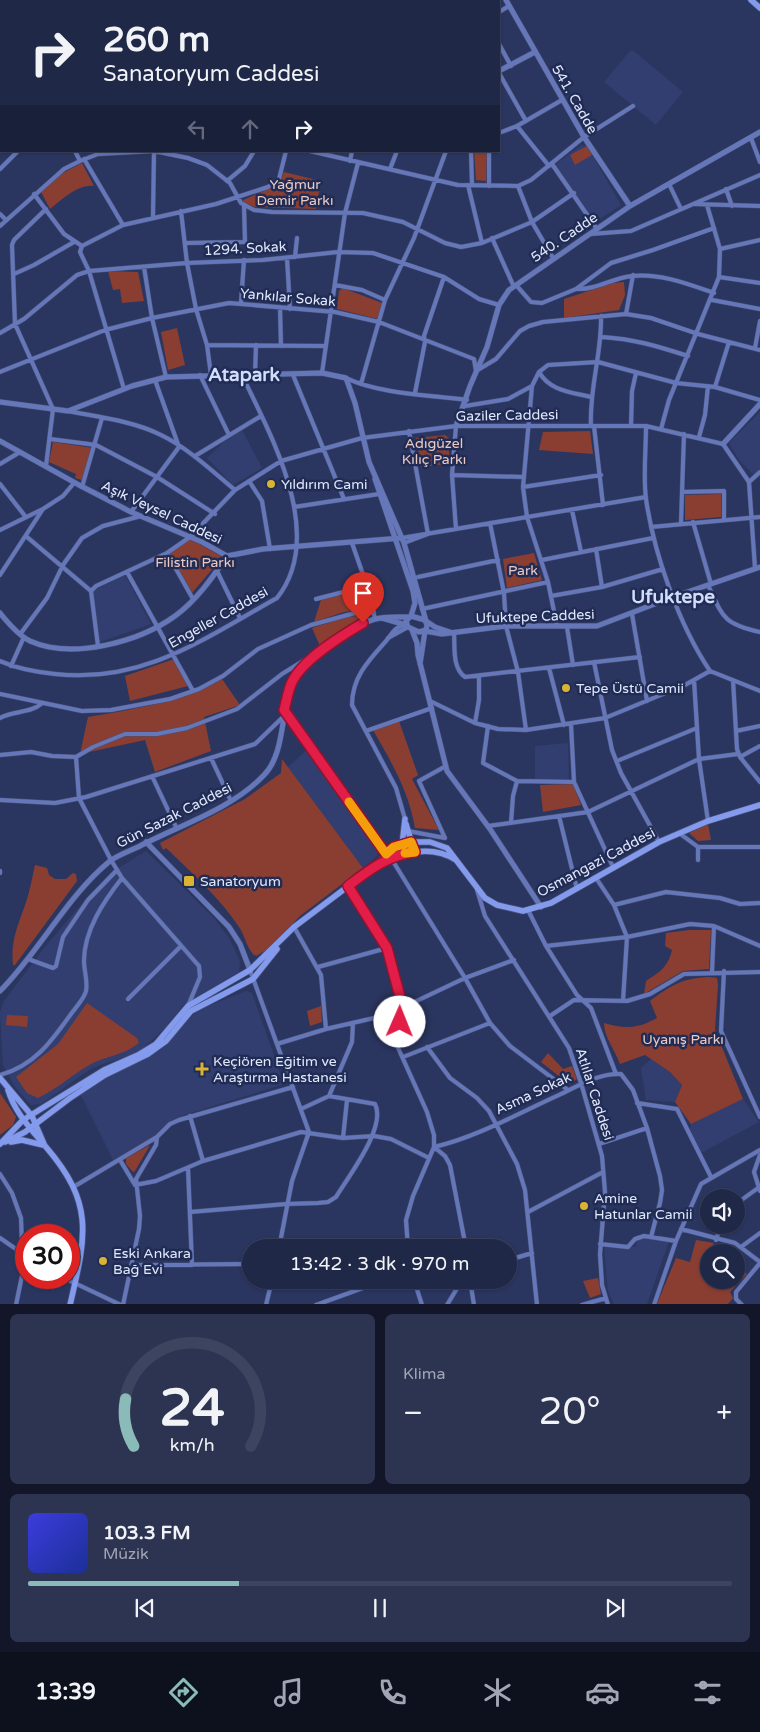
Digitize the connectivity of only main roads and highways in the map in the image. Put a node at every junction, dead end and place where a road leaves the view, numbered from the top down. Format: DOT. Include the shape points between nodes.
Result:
graph roads {
  1 [pos="751,0"];
  2 [pos="760,8"];
  3 [pos="760,804"];
  4 [pos="411,842"];
  5 [pos="402,844"];
  6 [pos="415,852"];
  7 [pos="401,854"];
  8 [pos="388,856"];
  9 [pos="460,862"];
  10 [pos="294,927"];
  11 [pos="0,1076"];
  12 [pos="8,1090"];
  13 [pos="32,1116"];
  14 [pos="23,1120"];
  15 [pos="37,1124"];
  16 [pos="28,1130"];
  17 [pos="0,1145"];
  18 [pos="45,1146"];
  19 [pos="70,1304"];
  1 -- 2 [label="main road"];
  3 -- 9 [label="main road, Osmangazi Caddesi" via="658,842 577,890 528,910 514,911 485,898"];
  4 -- 5 [label="main road, Osmangazi Caddesi"];
  4 -- 5 [label="main road" via="405,819"];
  4 -- 6 [label="main road"];
  4 -- 9 [label="main road, Osmangazi Caddesi" via="442,845"];
  5 -- 7 [label="main road"];
  5 -- 8 [label="main road, Osmangazi Caddesi"];
  6 -- 7 [label="main road"];
  6 -- 9 [label="main road" via="443,854"];
  7 -- 8 [label="main road"];
  8 -- 10 [label="main road"];
  10 -- 13 [label="main road" via="250,970 188,1006 156,1044 104,1070"];
  10 -- 15 [label="main road" via="253,979 191,1011 166,1041 148,1054 105,1075"];
  11 -- 12 [label="main road"];
  12 -- 13 [label="main road"];
  12 -- 14 [label="main road"];
  13 -- 14 [label="main road"];
  13 -- 15 [label="main road"];
  14 -- 16 [label="main road"];
  14 -- 17 [label="main road"];
  15 -- 16 [label="main road"];
  15 -- 18 [label="main road"];
  16 -- 17 [label="main road"];
  16 -- 18 [label="main road"];
  17 -- 18 [label="main road" via="22,1140"];
  18 -- 19 [label="main road" via="75,1186 84,1226 81,1261"];
}
